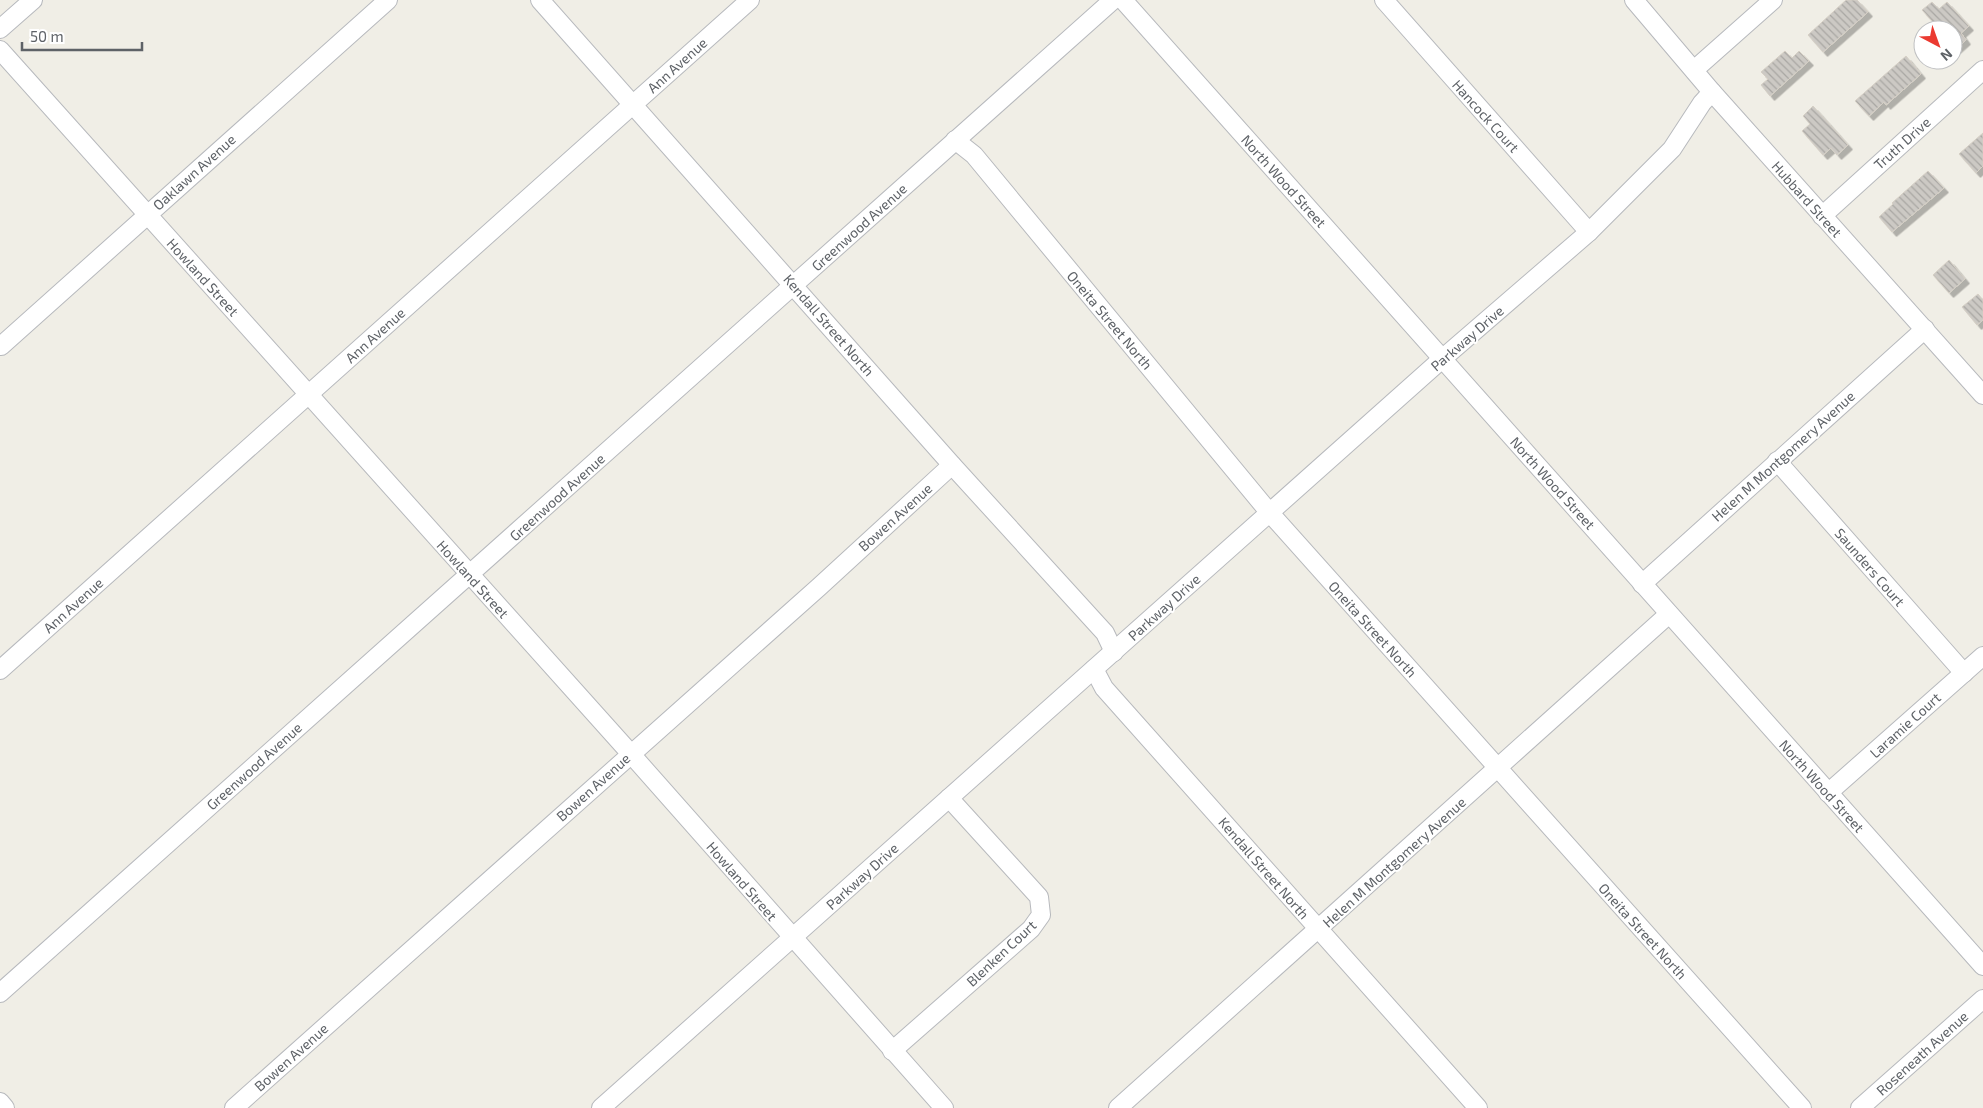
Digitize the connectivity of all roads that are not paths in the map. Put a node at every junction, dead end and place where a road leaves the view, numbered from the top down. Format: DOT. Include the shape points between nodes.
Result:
graph roads {
  1 [pos="33,0"];
  2 [pos="388,0"];
  3 [pos="540,0"];
  4 [pos="750,0"];
  5 [pos="1113,0"];
  6 [pos="1123,0"];
  7 [pos="1384,0"];
  8 [pos="1634,0"];
  9 [pos="1773,0"];
  10 [pos="0,29"];
  11 [pos="0,50"];
  12 [pos="1694,70"];
  13 [pos="1983,70"];
  14 [pos="1712,92"];
  15 [pos="633,105"];
  16 [pos="955,140"];
  17 [pos="146,214"];
  18 [pos="1822,216"];
  19 [pos="1589,232"];
  20 [pos="795,286"];
  21 [pos="1925,329"];
  22 [pos="1,346"];
  23 [pos="1442,359"];
  24 [pos="309,395"];
  25 [pos="1983,395"];
  26 [pos="1777,461"];
  27 [pos="952,465"];
  28 [pos="1270,512"];
  29 [pos="469,575"];
  30 [pos="1642,584"];
  31 [pos="1669,614"];
  32 [pos="1114,652"];
  33 [pos="1983,656"];
  34 [pos="1094,669"];
  35 [pos="0,670"];
  36 [pos="1964,673"];
  37 [pos="631,754"];
  38 [pos="1497,769"];
  39 [pos="1828,793"];
  40 [pos="949,798"];
  41 [pos="1318,930"];
  42 [pos="792,938"];
  43 [pos="1983,966"];
  44 [pos="0,993"];
  45 [pos="1983,999"];
  46 [pos="892,1051"];
  47 [pos="0,1102"];
  48 [pos="5,1108"];
  49 [pos="234,1108"];
  50 [pos="601,1108"];
  51 [pos="944,1108"];
  52 [pos="1118,1108"];
  53 [pos="1478,1108"];
  54 [pos="1802,1108"];
  55 [pos="1860,1108"];
  1 -- 10 [label="street"];
  2 -- 17 [label="street, Oaklawn Avenue"];
  3 -- 15 [label="street, Kendall Street North"];
  4 -- 15 [label="street, Ann Avenue"];
  5 -- 16 [label="street, Greenwood Avenue"];
  6 -- 23 [label="street, North Wood Street"];
  7 -- 19 [label="street, Hancock Court"];
  8 -- 12 [label="street, Hubbard Street"];
  9 -- 12 [label="street"];
  11 -- 17 [label="street, Howland Street"];
  12 -- 14 [label="street, Hubbard Street"];
  13 -- 18 [label="street, Truth Drive"];
  14 -- 18 [label="street, Hubbard Street"];
  14 -- 19 [label="street, Parkway Drive" via="1672,149"];
  15 -- 20 [label="street, Kendall Street North"];
  15 -- 24 [label="street, Ann Avenue"];
  16 -- 20 [label="street, Greenwood Avenue"];
  16 -- 28 [label="street, Oneita Street North" via="974,155"];
  17 -- 22 [label="street, Oaklawn Avenue"];
  17 -- 24 [label="street, Howland Street"];
  18 -- 21 [label="street, Hubbard Street"];
  19 -- 23 [label="street, Parkway Drive"];
  20 -- 27 [label="street, Kendall Street North"];
  20 -- 29 [label="street, Greenwood Avenue"];
  21 -- 25 [label="street, Hubbard Street"];
  21 -- 26 [label="street, Helen M Montgomery Avenue"];
  23 -- 28 [label="street, Parkway Drive"];
  23 -- 30 [label="street, North Wood Street"];
  24 -- 29 [label="street, Howland Street"];
  24 -- 35 [label="street, Ann Avenue"];
  26 -- 30 [label="street, Helen M Montgomery Avenue"];
  26 -- 36 [label="street, Saunders Court"];
  27 -- 32 [label="street, Kendall Street North" via="1105,633"];
  27 -- 37 [label="street, Bowen Avenue"];
  28 -- 32 [label="street, Parkway Drive"];
  28 -- 38 [label="street, Oneita Street North"];
  29 -- 37 [label="street, Howland Street"];
  29 -- 44 [label="street, Greenwood Avenue"];
  30 -- 31 [label="street, North Wood Street"];
  31 -- 38 [label="street, Helen M Montgomery Avenue"];
  31 -- 39 [label="street, North Wood Street"];
  32 -- 34 [label="street, Parkway Drive"];
  33 -- 36 [label="street, Laramie Court"];
  34 -- 40 [label="street, Parkway Drive"];
  34 -- 41 [label="street, Kendall Street North" via="1104,688"];
  36 -- 39 [label="street, Laramie Court"];
  37 -- 42 [label="street, Howland Street"];
  37 -- 49 [label="street, Bowen Avenue"];
  38 -- 41 [label="street, Helen M Montgomery Avenue"];
  38 -- 54 [label="street, Oneita Street North"];
  39 -- 43 [label="street, North Wood Street"];
  40 -- 42 [label="street, Parkway Drive"];
  40 -- 46 [label="street, Blenken Court" via="1039,897 1041,915 1031,929"];
  41 -- 52 [label="street, Helen M Montgomery Avenue"];
  41 -- 53 [label="street, Kendall Street North"];
  42 -- 46 [label="street, Howland Street"];
  42 -- 50 [label="street, Parkway Drive"];
  45 -- 55 [label="street, Roseneath Avenue"];
  46 -- 51 [label="street, Howland Street"];
  47 -- 48 [label="street"];
}
